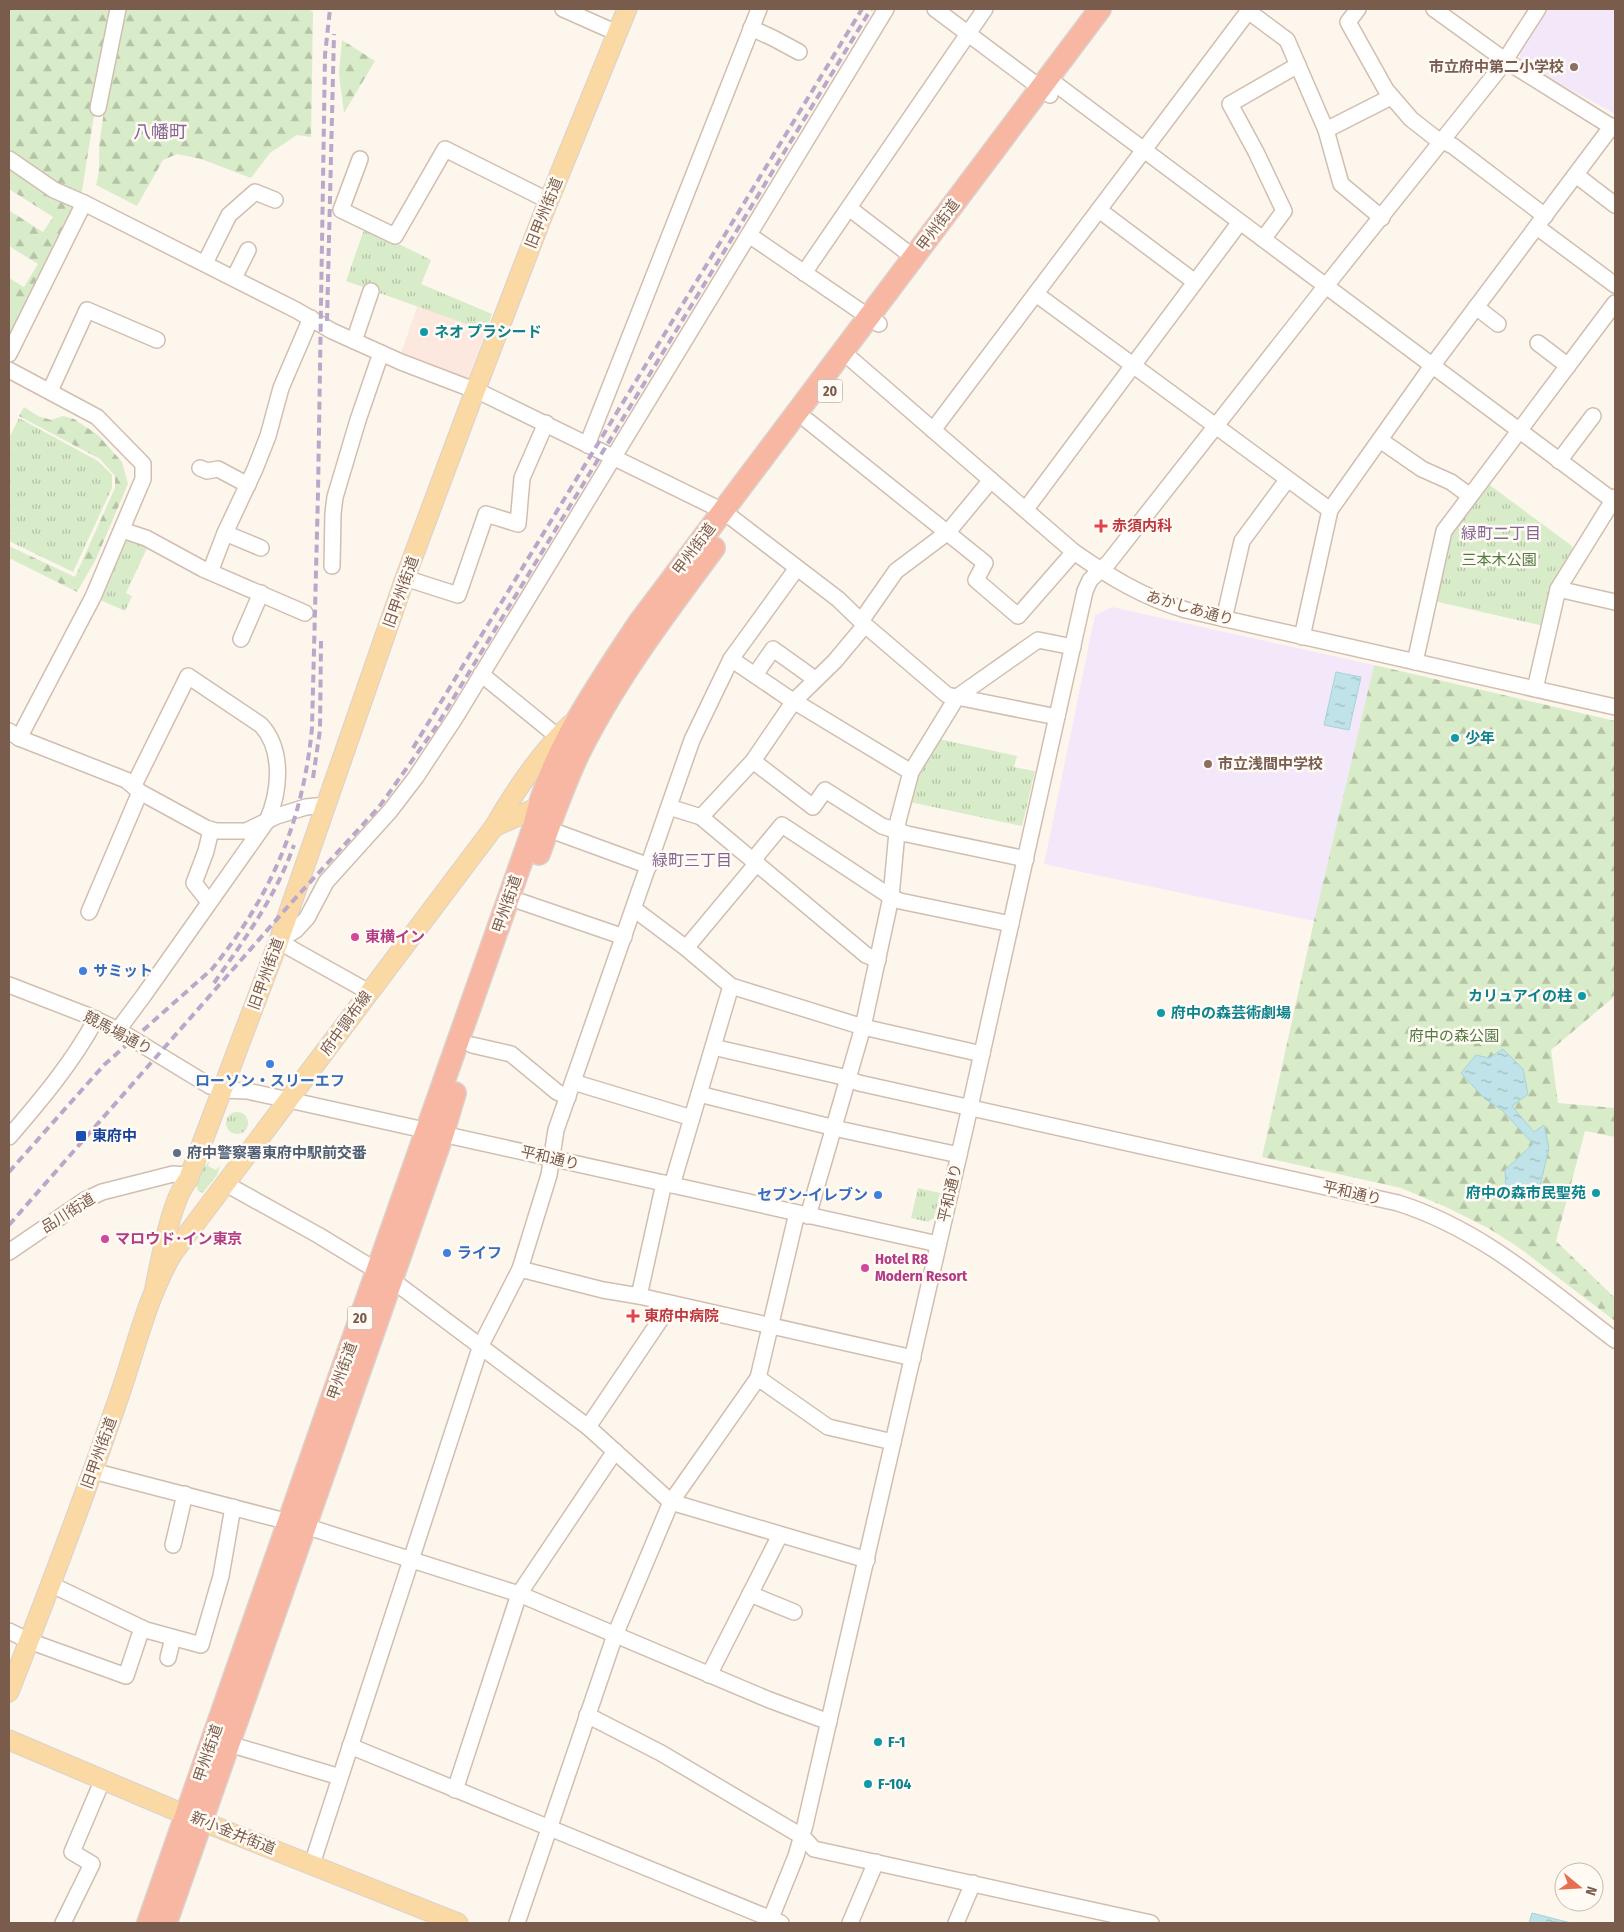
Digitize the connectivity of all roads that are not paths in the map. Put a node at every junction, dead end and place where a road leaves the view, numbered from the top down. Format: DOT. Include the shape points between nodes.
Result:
graph roads {
  1 [pos="118,9"];
  2 [pos="563,9"];
  3 [pos="627,9"];
  4 [pos="760,9"];
  5 [pos="886,9"];
  6 [pos="934,9"];
  7 [pos="986,9"];
  8 [pos="1100,9"];
  9 [pos="1114,9"];
  10 [pos="1358,9"];
  11 [pos="1434,9"];
  12 [pos="1538,9"];
  13 [pos="1249,10"];
  14 [pos="752,28"];
  15 [pos="617,33"];
  16 [pos="968,34"];
  17 [pos="799,52"];
  18 [pos="1506,61"];
  19 [pos="1298,65"];
  20 [pos="1049,90"];
  21 [pos="1392,97"];
  22 [pos="98,108"];
  23 [pos="1614,128"];
  24 [pos="1326,130"];
  25 [pos="1443,141"];
  26 [pos="1144,150"];
  27 [pos="9,159"];
  28 [pos="360,159"];
  29 [pos="1576,175"];
  30 [pos="275,200"];
  31 [pos="549,201"];
  32 [pos="84,203"];
  33 [pos="1615,205"];
  34 [pos="849,208"];
  35 [pos="1099,210"];
  36 [pos="1382,218"];
  37 [pos="1541,221"];
  38 [pos="1240,222"];
  39 [pos="749,235"];
  40 [pos="1263,239"];
  41 [pos="248,250"];
  42 [pos="913,257"];
  43 [pos="205,263"];
  44 [pos="804,273"];
  45 [pos="234,278"];
  46 [pos="1195,282"];
  47 [pos="1327,285"];
  48 [pos="1615,285"];
  49 [pos="371,292"];
  50 [pos="1036,294"];
  51 [pos="1615,303"];
  52 [pos="1476,307"];
  53 [pos="312,318"];
  54 [pos="874,321"];
  55 [pos="1498,324"];
  56 [pos="157,340"];
  57 [pos="354,342"];
  58 [pos="1538,343"];
  59 [pos="381,353"];
  60 [pos="9,354"];
  61 [pos="847,356"];
  62 [pos="1133,366"];
  63 [pos="1432,366"];
  64 [pos="1568,366"];
  65 [pos="9,370"];
  66 [pos="50,390"];
  67 [pos="475,391"];
  68 [pos="1593,416"];
  69 [pos="808,421"];
  70 [pos="546,423"];
  71 [pos="1216,428"];
  72 [pos="934,430"];
  73 [pos="1519,431"];
  74 [pos="1380,440"];
  75 [pos="587,445"];
  76 [pos="613,458"];
  77 [pos="1559,461"];
  78 [pos="200,468"];
  79 [pos="991,480"];
  80 [pos="1287,480"];
  81 [pos="248,484"];
  82 [pos="1470,496"];
  83 [pos="1614,500"];
  84 [pos="1026,509"];
  85 [pos="1330,510"];
  86 [pos="728,515"];
  87 [pos="122,530"];
  88 [pos="948,532"];
  89 [pos="225,533"];
  90 [pos="260,548"];
  91 [pos="1074,552"];
  92 [pos="332,566"];
  93 [pos="797,568"];
  94 [pos="1101,571"];
  95 [pos="210,572"];
  96 [pos="405,578"];
  97 [pos="1558,589"];
  98 [pos="261,593"];
  99 [pos="1615,602"];
  100 [pos="305,613"];
  101 [pos="1224,619"];
  102 [pos="863,623"];
  103 [pos="1302,637"];
  104 [pos="241,639"];
  105 [pos="1073,647"];
  106 [pos="731,659"];
  107 [pos="1415,662"];
  108 [pos="481,674"];
  109 [pos="755,675"];
  110 [pos="815,679"];
  111 [pos="1535,689"];
  112 [pos="957,697"];
  113 [pos="794,701"];
  114 [pos="1615,707"];
  115 [pos="580,716"];
  116 [pos="1057,717"];
  117 [pos="558,736"];
  118 [pos="13,737"];
  119 [pos="752,761"];
  120 [pos="911,772"];
  121 [pos="565,786"];
  122 [pos="137,789"];
  123 [pos="326,805"];
  124 [pos="669,807"];
  125 [pos="538,808"];
  126 [pos="514,817"];
  127 [pos="701,817"];
  128 [pos="267,821"];
  129 [pos="494,827"];
  130 [pos="541,829"];
  131 [pos="211,830"];
  132 [pos="897,831"];
  133 [pos="1026,859"];
  134 [pos="755,862"];
  135 [pos="649,866"];
  136 [pos="891,897"];
  137 [pos="209,902"];
  138 [pos="522,902"];
  139 [pos="634,909"];
  140 [pos="89,912"];
  141 [pos="1011,924"];
  142 [pos="624,937"];
  143 [pos="279,940"];
  144 [pos="686,948"];
  145 [pos="878,960"];
  146 [pos="9,985"];
  147 [pos="731,986"];
  148 [pos="369,992"];
  149 [pos="96,1019"];
  150 [pos="863,1027"];
  151 [pos="118,1030"];
  152 [pos="472,1045"];
  153 [pos="713,1046"];
  154 [pos="982,1054"];
  155 [pos="848,1079"];
  156 [pos="573,1082"];
  157 [pos="222,1090"];
  158 [pos="699,1094"];
  159 [pos="568,1097"];
  160 [pos="289,1100"];
  161 [pos="970,1107"];
  162 [pos="692,1118"];
  163 [pos="834,1127"];
  164 [pos="435,1132"];
  165 [pos="9,1137"];
  166 [pos="959,1154"];
  167 [pos="552,1158"];
  168 [pos="189,1178"];
  169 [pos="226,1184"];
  170 [pos="668,1184"];
  171 [pos="803,1214"];
  172 [pos="198,1220"];
  173 [pos="938,1244"];
  174 [pos="9,1252"];
  175 [pos="520,1270"];
  176 [pos="384,1276"];
  177 [pos="155,1287"];
  178 [pos="639,1296"];
  179 [pos="671,1304"];
  180 [pos="771,1326"];
  181 [pos="1615,1340"];
  182 [pos="481,1346"];
  183 [pos="913,1358"];
  184 [pos="758,1378"];
  185 [pos="588,1427"];
  186 [pos="893,1442"];
  187 [pos="615,1451"];
  188 [pos="93,1471"];
  189 [pos="185,1494"];
  190 [pos="671,1502"];
  191 [pos="233,1507"];
  192 [pos="297,1524"];
  193 [pos="780,1535"];
  194 [pos="173,1545"];
  195 [pos="412,1560"];
  196 [pos="867,1560"];
  197 [pos="50,1584"];
  198 [pos="519,1594"];
  199 [pos="750,1594"];
  200 [pos="794,1612"];
  201 [pos="142,1628"];
  202 [pos="9,1631"];
  203 [pos="615,1636"];
  204 [pos="173,1638"];
  205 [pos="29,1641"];
  206 [pos="168,1658"];
  207 [pos="709,1675"];
  208 [pos="9,1692"];
  209 [pos="587,1715"];
  210 [pos="829,1722"];
  211 [pos="9,1740"];
  212 [pos="229,1744"];
  213 [pos="350,1746"];
  214 [pos="340,1777"];
  215 [pos="103,1779"];
  216 [pos="455,1790"];
  217 [pos="194,1818"];
  218 [pos="550,1828"];
  219 [pos="803,1837"];
  220 [pos="876,1862"];
  221 [pos="312,1864"];
  222 [pos="973,1883"];
  223 [pos="429,1918"];
  224 [pos="1095,1918"];
  225 [pos="774,1921"];
  226 [pos="63,1923"];
  227 [pos="148,1923"];
  228 [pos="166,1923"];
  229 [pos="458,1923"];
  230 [pos="517,1923"];
  231 [pos="850,1923"];
  232 [pos="956,1923"];
  233 [pos="1151,1923"];
  1 -- 22 [label="street"];
  2 -- 15 [label="street"];
  3 -- 15 [label="main road, 旧甲州街道"];
  4 -- 14 [label="street"];
  5 -- 39 [label="street"];
  6 -- 16 [label="street"];
  7 -- 16 [label="street"];
  8 -- 20 [label="highway, 甲州街道 / 20"];
  9 -- 20 [label="highway, 甲州街道 / 20"];
  10 -- 21 [label="street" via="1348,22"];
  11 -- 18 [label="street"];
  12 -- 18 [label="street"];
  13 -- 19 [label="street" via="1287,40"];
  13 -- 26 [label="street"];
  14 -- 17 [label="street"];
  14 -- 75 [label="street"];
  15 -- 31 [label="main road, 旧甲州街道"];
  16 -- 20 [label="street"];
  16 -- 34 [label="street"];
  18 -- 23 [label="street"];
  18 -- 25 [label="street"];
  19 -- 24 [label="street"];
  19 -- 40 [label="street" via="1230,104 1284,211"];
  20 -- 26 [label="street"];
  20 -- 42 [label="highway, 甲州街道 / 20"];
  20 -- 54 [label="highway, 甲州街道 / 20"];
  21 -- 24 [label="street"];
  21 -- 25 [label="street" via="1411,119"];
  23 -- 29 [label="street"];
  24 -- 36 [label="street" via="1341,184"];
  25 -- 36 [label="street"];
  25 -- 37 [label="street"];
  26 -- 35 [label="street"];
  26 -- 38 [label="street"];
  27 -- 32 [label="street" via="54,190"];
  28 -- 31 [label="street" via="341,210 395,236 445,149"];
  29 -- 33 [label="street"];
  29 -- 37 [label="street"];
  30 -- 43 [label="street" via="255,192 229,214"];
  31 -- 67 [label="main road, 旧甲州街道"];
  32 -- 43 [label="street"];
  32 -- 60 [label="street"];
  34 -- 42 [label="street"];
  34 -- 44 [label="street"];
  35 -- 46 [label="street"];
  35 -- 50 [label="street"];
  36 -- 47 [label="street"];
  37 -- 48 [label="street"];
  37 -- 52 [label="street"];
  38 -- 40 [label="street"];
  38 -- 46 [label="street"];
  39 -- 44 [label="street"];
  39 -- 76 [label="street"];
  40 -- 47 [label="street"];
  41 -- 45 [label="street"];
  42 -- 54 [label="highway, 甲州街道 / 20"];
  43 -- 45 [label="street"];
  44 -- 54 [label="street"];
  45 -- 53 [label="street"];
  46 -- 62 [label="street"];
  47 -- 63 [label="street"];
  47 -- 71 [label="street"];
  49 -- 57 [label="street"];
  50 -- 62 [label="street"];
  50 -- 72 [label="street"];
  51 -- 64 [label="street"];
  52 -- 55 [label="street"];
  52 -- 63 [label="street"];
  53 -- 57 [label="street"];
  53 -- 81 [label="street" via="281,388 268,436"];
  54 -- 61 [label="highway, 甲州街道 / 20"];
  56 -- 66 [label="street" via="87,310"];
  57 -- 59 [label="street"];
  58 -- 64 [label="street"];
  59 -- 67 [label="street"];
  59 -- 92 [label="street" via="335,496"];
  61 -- 69 [label="highway, 甲州街道 / 20"];
  61 -- 72 [label="street, あかしあ通り"];
  61 -- 86 [label="highway, 甲州街道 / 20"];
  62 -- 71 [label="street"];
  62 -- 84 [label="street"];
  63 -- 73 [label="street"];
  63 -- 74 [label="street"];
  64 -- 73 [label="street"];
  65 -- 66 [label="street"];
  66 -- 87 [label="street" via="98,417 143,464 143,478"];
  67 -- 70 [label="street"];
  67 -- 96 [label="main road, 旧甲州街道"];
  68 -- 77 [label="street"];
  69 -- 86 [label="highway, 甲州街道 / 20"];
  69 -- 88 [label="street"];
  70 -- 75 [label="street"];
  70 -- 96 [label="street" via="522,478 518,524 486,514 458,595"];
  71 -- 80 [label="street"];
  71 -- 94 [label="street"];
  72 -- 79 [label="street, あかしあ通り"];
  73 -- 77 [label="street"];
  73 -- 82 [label="street"];
  74 -- 82 [label="street"];
  74 -- 85 [label="street"];
  75 -- 76 [label="street"];
  76 -- 86 [label="street"];
  76 -- 108 [label="street"];
  77 -- 83 [label="street"];
  78 -- 81 [label="street" via="207,471 218,469"];
  79 -- 84 [label="street, あかしあ通り"];
  79 -- 88 [label="street"];
  80 -- 85 [label="street"];
  80 -- 101 [label="street" via="1242,541"];
  81 -- 89 [label="street"];
  82 -- 107 [label="street" via="1444,531"];
  83 -- 97 [label="street"];
  84 -- 91 [label="street, あかしあ通り"];
  85 -- 103 [label="street"];
  86 -- 93 [label="street"];
  86 -- 115 [label="highway, 甲州街道 / 20" via="638,624"];
  86 -- 121 [label="highway, 甲州街道 / 20" via="623,676 578,755"];
  87 -- 95 [label="street" via="146,538"];
  87 -- 118 [label="street" via="93,597"];
  88 -- 91 [label="street" via="985,563 976,580 1018,616"];
  88 -- 102 [label="street" via="896,571"];
  89 -- 90 [label="street"];
  89 -- 95 [label="street"];
  91 -- 94 [label="street, あかしあ通り"];
  93 -- 102 [label="street"];
  93 -- 106 [label="street"];
  94 -- 101 [label="street, あかしあ通り" via="1160,602"];
  94 -- 105 [label="street" via="1090,580 1085,591"];
  95 -- 98 [label="street"];
  96 -- 123 [label="main road, 旧甲州街道"];
  97 -- 99 [label="street"];
  97 -- 111 [label="street"];
  98 -- 100 [label="street"];
  98 -- 104 [label="street"];
  101 -- 103 [label="street, あかしあ通り"];
  102 -- 110 [label="street" via="835,661"];
  102 -- 112 [label="street" via="947,695"];
  103 -- 107 [label="street, あかしあ通り"];
  105 -- 112 [label="street" via="1038,640"];
  105 -- 116 [label="street"];
  106 -- 109 [label="street"];
  106 -- 124 [label="street" via="692,740"];
  107 -- 111 [label="street, あかしあ通り"];
  108 -- 117 [label="street"];
  108 -- 143 [label="street" via="416,777 326,882 307,918 296,930"];
  109 -- 110 [label="street" via="773,649"];
  109 -- 113 [label="street"];
  110 -- 113 [label="street"];
  111 -- 114 [label="street, あかしあ通り"];
  112 -- 116 [label="street"];
  112 -- 120 [label="street"];
  113 -- 119 [label="street"];
  113 -- 120 [label="street"];
  115 -- 117 [label="main road, 府中調布線"];
  115 -- 125 [label="highway, 甲州街道 / 20" via="562,749"];
  116 -- 133 [label="street"];
  117 -- 129 [label="main road, 府中調布線" via="504,808"];
  118 -- 122 [label="street" via="98,768"];
  119 -- 127 [label="street"];
  119 -- 132 [label="street" via="813,807 825,790 882,826"];
  120 -- 132 [label="street"];
  121 -- 125 [label="main road"];
  121 -- 130 [label="highway, 甲州街道 / 20"];
  122 -- 128 [label="street" via="188,676 252,718 268,733 274,753 277,785"];
  122 -- 131 [label="street"];
  122 -- 140 [label="street"];
  123 -- 128 [label="street" via="306,806"];
  123 -- 143 [label="main road, 旧甲州街道"];
  124 -- 127 [label="street"];
  124 -- 135 [label="street"];
  125 -- 126 [label="main road"];
  125 -- 130 [label="highway, 甲州街道 / 20"];
  126 -- 129 [label="main road"];
  126 -- 130 [label="main road" via="523,818"];
  127 -- 134 [label="street"];
  128 -- 131 [label="street" via="246,831"];
  128 -- 137 [label="street"];
  129 -- 148 [label="main road, 府中調布線"];
  130 -- 135 [label="street"];
  130 -- 138 [label="highway, 甲州街道 / 20"];
  130 -- 164 [label="highway, 甲州街道 / 20"];
  131 -- 137 [label="street" via="194,883"];
  132 -- 133 [label="street"];
  132 -- 136 [label="street"];
  133 -- 141 [label="street"];
  134 -- 136 [label="street" via="782,825"];
  134 -- 144 [label="street"];
  134 -- 145 [label="street" via="866,955"];
  135 -- 139 [label="street"];
  136 -- 141 [label="street"];
  136 -- 145 [label="street"];
  137 -- 151 [label="street"];
  138 -- 142 [label="street"];
  138 -- 152 [label="highway, 甲州街道 / 20"];
  139 -- 142 [label="street"];
  139 -- 144 [label="street"];
  141 -- 154 [label="street"];
  142 -- 156 [label="street"];
  143 -- 148 [label="street"];
  143 -- 157 [label="main road, 旧甲州街道"];
  144 -- 147 [label="street"];
  145 -- 150 [label="street"];
  146 -- 149 [label="street, 競馬場通り"];
  147 -- 150 [label="street"];
  147 -- 153 [label="street"];
  148 -- 160 [label="main road, 府中調布線"];
  149 -- 151 [label="street, 競馬場通り"];
  149 -- 165 [label="street" via="88,1036 38,1104"];
  150 -- 154 [label="street"];
  150 -- 155 [label="street"];
  151 -- 157 [label="street, 競馬場通り" via="199,1081"];
  152 -- 159 [label="street" via="511,1054 557,1092"];
  152 -- 164 [label="highway, 甲州街道 / 20" via="449,1110"];
  153 -- 155 [label="street"];
  153 -- 158 [label="street"];
  154 -- 161 [label="street"];
  155 -- 161 [label="street"];
  155 -- 163 [label="street"];
  156 -- 159 [label="street"];
  156 -- 162 [label="street"];
  157 -- 160 [label="street, 平和通り" via="247,1091"];
  157 -- 168 [label="main road, 旧甲州街道"];
  158 -- 162 [label="street"];
  158 -- 163 [label="street"];
  159 -- 167 [label="street" via="556,1130"];
  160 -- 164 [label="street, 平和通り"];
  160 -- 169 [label="main road, 府中調布線"];
  161 -- 166 [label="street, 平和通り"];
  161 -- 181 [label="street, 平和通り" via="1421,1210 1485,1242"];
  162 -- 170 [label="street"];
  163 -- 166 [label="street"];
  163 -- 171 [label="street"];
  164 -- 167 [label="street, 平和通り"];
  164 -- 176 [label="highway, 甲州街道 / 20"];
  166 -- 173 [label="street, 平和通り"];
  167 -- 170 [label="street, 平和通り"];
  167 -- 175 [label="street"];
  168 -- 172 [label="main road" via="188,1190"];
  168 -- 174 [label="street, 品川街道" via="173,1174 102,1192"];
  168 -- 177 [label="main road, 旧甲州街道" via="182,1187 166,1235"];
  169 -- 172 [label="main road, 府中調布線"];
  169 -- 176 [label="street"];
  170 -- 171 [label="street, 平和通り"];
  170 -- 178 [label="street"];
  171 -- 173 [label="street, 平和通り"];
  171 -- 180 [label="street"];
  172 -- 177 [label="main road, 旧甲州街道" via="173,1253"];
  173 -- 183 [label="street"];
  175 -- 178 [label="street"];
  175 -- 182 [label="street"];
  176 -- 182 [label="street"];
  176 -- 192 [label="highway, 甲州街道 / 20"];
  177 -- 188 [label="main road, 旧甲州街道"];
  178 -- 179 [label="street"];
  179 -- 180 [label="street"];
  179 -- 185 [label="street"];
  180 -- 183 [label="street"];
  180 -- 184 [label="street"];
  182 -- 185 [label="street"];
  182 -- 195 [label="street"];
  183 -- 186 [label="street"];
  184 -- 186 [label="street" via="828,1427"];
  184 -- 190 [label="street"];
  185 -- 187 [label="street"];
  186 -- 196 [label="street"];
  187 -- 190 [label="street"];
  187 -- 198 [label="street"];
  188 -- 189 [label="street"];
  188 -- 197 [label="main road, 旧甲州街道"];
  189 -- 191 [label="street"];
  189 -- 194 [label="street"];
  190 -- 193 [label="street"];
  190 -- 203 [label="street"];
  191 -- 192 [label="street"];
  191 -- 204 [label="street" via="221,1576 201,1645"];
  192 -- 195 [label="street"];
  192 -- 212 [label="highway, 甲州街道 / 20"];
  192 -- 217 [label="highway, 甲州街道 / 20"];
  193 -- 196 [label="street"];
  193 -- 199 [label="street"];
  195 -- 198 [label="street"];
  195 -- 213 [label="street"];
  196 -- 210 [label="street"];
  197 -- 201 [label="street"];
  197 -- 205 [label="main road, 旧甲州街道"];
  198 -- 203 [label="street"];
  198 -- 216 [label="street"];
  199 -- 200 [label="street"];
  199 -- 207 [label="street"];
  201 -- 204 [label="street"];
  201 -- 205 [label="street" via="126,1676"];
  202 -- 205 [label="street"];
  203 -- 207 [label="street"];
  203 -- 209 [label="street"];
  204 -- 206 [label="street"];
  205 -- 208 [label="main road, 旧甲州街道"];
  207 -- 210 [label="street"];
  209 -- 218 [label="street"];
  209 -- 219 [label="street" via="646,1745"];
  210 -- 219 [label="street"];
  211 -- 215 [label="main road, 新小金井街道"];
  212 -- 214 [label="street"];
  212 -- 217 [label="highway, 甲州街道 / 20"];
  213 -- 214 [label="street"];
  213 -- 216 [label="street"];
  214 -- 221 [label="street"];
  215 -- 217 [label="main road, 新小金井街道"];
  215 -- 226 [label="street" via="72,1852 92,1864"];
  216 -- 218 [label="street"];
  217 -- 221 [label="main road, 新小金井街道"];
  217 -- 227 [label="highway, 甲州街道 / 20"];
  217 -- 228 [label="highway, 甲州街道 / 20"];
  218 -- 225 [label="street"];
  218 -- 230 [label="street"];
  219 -- 220 [label="street" via="814,1849"];
  219 -- 225 [label="street"];
  220 -- 222 [label="street"];
  220 -- 231 [label="street"];
  221 -- 223 [label="main road, 新小金井街道"];
  222 -- 224 [label="street"];
  222 -- 232 [label="street"];
  223 -- 229 [label="main road, 新小金井街道"];
  224 -- 233 [label="street"];
}
